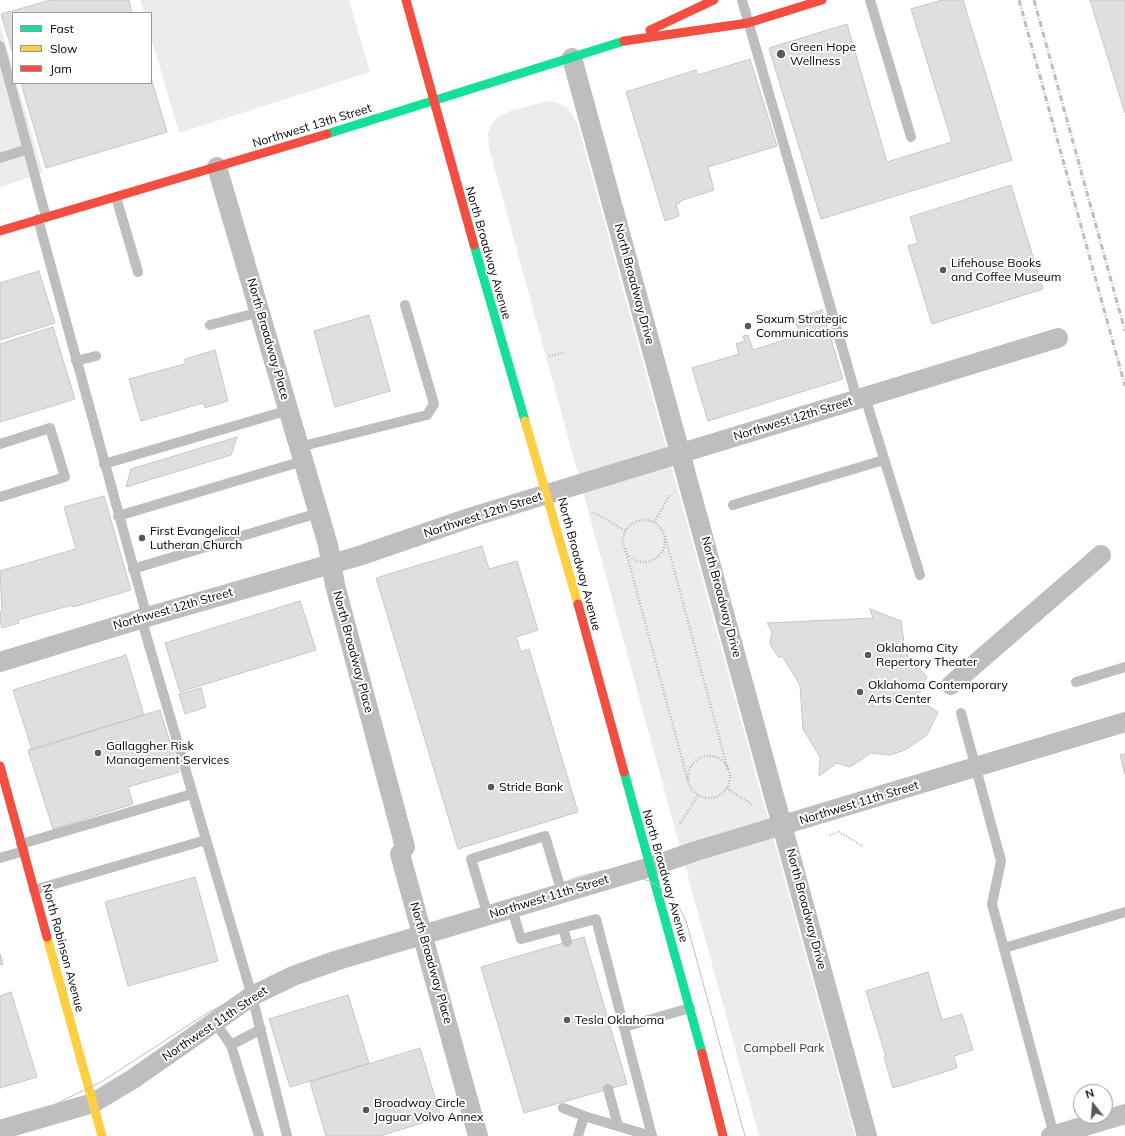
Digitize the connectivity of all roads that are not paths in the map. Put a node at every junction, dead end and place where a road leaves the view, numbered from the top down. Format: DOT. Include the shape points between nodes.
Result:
graph roads {
  1 [pos="406,0"];
  2 [pos="714,0"];
  3 [pos="742,0"];
  4 [pos="822,0"];
  5 [pos="870,0"];
  6 [pos="748,23"];
  7 [pos="629,40"];
  8 [pos="0,46"];
  9 [pos="572,58"];
  10 [pos="433,101"];
  11 [pos="911,137"];
  12 [pos="28,149"];
  13 [pos="0,158"];
  14 [pos="217,167"];
  15 [pos="116,196"];
  16 [pos="42,218"];
  17 [pos="0,231"];
  18 [pos="138,272"];
  19 [pos="405,305"];
  20 [pos="260,312"];
  21 [pos="210,325"];
  22 [pos="1058,338"];
  23 [pos="96,356"];
  24 [pos="76,361"];
  25 [pos="861,398"];
  26 [pos="289,410"];
  27 [pos="0,444"];
  28 [pos="301,454"];
  29 [pos="681,454"];
  30 [pos="884,460"];
  31 [pos="104,464"];
  32 [pos="547,494"];
  33 [pos="0,497"];
  34 [pos="733,505"];
  35 [pos="318,513"];
  36 [pos="118,516"];
  37 [pos="1101,555"];
  38 [pos="331,564"];
  39 [pos="133,569"];
  40 [pos="920,576"];
  41 [pos="144,618"];
  42 [pos="0,662"];
  43 [pos="1125,667"];
  44 [pos="1076,682"];
  45 [pos="951,685"];
  46 [pos="961,713"];
  47 [pos="1125,722"];
  48 [pos="0,766"];
  49 [pos="976,767"];
  50 [pos="192,794"];
  51 [pos="783,826"];
  52 [pos="206,840"];
  53 [pos="22,847"];
  54 [pos="0,858"];
  55 [pos="650,867"];
  56 [pos="34,890"];
  57 [pos="562,893"];
  58 [pos="512,909"];
  59 [pos="1125,912"];
  60 [pos="488,916"];
  61 [pos="563,928"];
  62 [pos="423,936"];
  63 [pos="567,942"];
  64 [pos="1004,948"];
  65 [pos="252,996"];
  66 [pos="690,1008"];
  67 [pos="214,1021"];
  68 [pos="624,1027"];
  69 [pos="261,1029"];
  70 [pos="231,1044"];
  71 [pos="608,1089"];
  72 [pos="92,1103"];
  73 [pos="563,1108"];
  74 [pos="1125,1114"];
  75 [pos="584,1116"];
  76 [pos="618,1126"];
  77 [pos="0,1130"];
  78 [pos="1053,1135"];
  79 [pos="102,1136"];
  80 [pos="259,1136"];
  81 [pos="287,1136"];
  82 [pos="478,1136"];
  83 [pos="578,1136"];
  84 [pos="652,1136"];
  85 [pos="722,1136"];
  86 [pos="867,1136"];
  1 -- 10 [label="main road, North Broadway Avenue"];
  2 -- 7 [label="main road, Northwest 13th Street"];
  3 -- 6 [label="lane"];
  4 -- 6 [label="main road, Northwest 13th Street"];
  5 -- 11 [label="lane"];
  6 -- 7 [label="main road, Northwest 13th Street"];
  6 -- 25 [label="lane"];
  7 -- 9 [label="main road, Northwest 13th Street"];
  8 -- 12 [label="lane"];
  9 -- 10 [label="main road, Northwest 13th Street"];
  9 -- 29 [label="street, North Broadway Drive"];
  10 -- 14 [label="main road, Northwest 13th Street"];
  10 -- 32 [label="main road, North Broadway Avenue"];
  12 -- 13 [label="lane"];
  12 -- 16 [label="lane"];
  14 -- 15 [label="main road, Northwest 13th Street"];
  14 -- 20 [label="street, North Broadway Place"];
  15 -- 16 [label="main road, Northwest 13th Street"];
  15 -- 18 [label="lane"];
  16 -- 17 [label="main road, Northwest 13th Street"];
  16 -- 24 [label="lane"];
  19 -- 28 [label="lane" via="434,404 426,415"];
  20 -- 21 [label="lane"];
  20 -- 26 [label="street, North Broadway Place"];
  22 -- 25 [label="street, Northwest 12th Street"];
  23 -- 24 [label="lane"];
  24 -- 31 [label="lane"];
  25 -- 29 [label="street, Northwest 12th Street"];
  25 -- 30 [label="lane"];
  26 -- 28 [label="street, North Broadway Place"];
  26 -- 31 [label="lane"];
  27 -- 33 [label="lane" via="50,428 65,477"];
  28 -- 35 [label="street, North Broadway Place"];
  28 -- 36 [label="lane"];
  29 -- 32 [label="street, Northwest 12th Street"];
  29 -- 51 [label="street, North Broadway Drive"];
  30 -- 34 [label="lane"];
  30 -- 40 [label="lane"];
  31 -- 36 [label="lane"];
  32 -- 38 [label="street, Northwest 12th Street"];
  32 -- 55 [label="main road, North Broadway Avenue"];
  35 -- 38 [label="street, North Broadway Place"];
  35 -- 39 [label="lane"];
  36 -- 39 [label="lane"];
  37 -- 45 [label="street"];
  38 -- 41 [label="street, Northwest 12th Street"];
  38 -- 62 [label="street, North Broadway Place" via="405,847 400,854"];
  39 -- 41 [label="lane"];
  41 -- 42 [label="street, Northwest 12th Street"];
  41 -- 50 [label="lane"];
  43 -- 44 [label="lane"];
  46 -- 49 [label="lane"];
  47 -- 49 [label="street, Northwest 11th Street"];
  48 -- 53 [label="main road, North Robinson Avenue"];
  49 -- 51 [label="street, Northwest 11th Street"];
  49 -- 64 [label="lane" via="1001,861 992,904"];
  50 -- 52 [label="lane"];
  50 -- 53 [label="lane"];
  51 -- 55 [label="street, Northwest 11th Street"];
  51 -- 86 [label="street, North Broadway Drive"];
  52 -- 56 [label="lane"];
  52 -- 65 [label="lane"];
  53 -- 54 [label="lane"];
  53 -- 56 [label="main road, North Robinson Avenue"];
  55 -- 57 [label="street, Northwest 11th Street"];
  55 -- 66 [label="main road, North Broadway Avenue"];
  56 -- 72 [label="main road, North Robinson Avenue"];
  57 -- 58 [label="street, Northwest 11th Street"];
  57 -- 60 [label="lane" via="545,836 471,859"];
  58 -- 60 [label="street, Northwest 11th Street"];
  58 -- 61 [label="lane" via="521,939"];
  59 -- 64 [label="lane"];
  60 -- 62 [label="street, Northwest 11th Street"];
  61 -- 63 [label="lane"];
  61 -- 68 [label="lane" via="596,919"];
  62 -- 65 [label="street, Northwest 11th Street" via="335,961 293,976"];
  62 -- 82 [label="street, North Broadway Place"];
  64 -- 78 [label="lane"];
  65 -- 67 [label="street, Northwest 11th Street"];
  65 -- 69 [label="lane"];
  66 -- 68 [label="lane"];
  66 -- 85 [label="main road, North Broadway Avenue"];
  67 -- 70 [label="lane"];
  67 -- 72 [label="street, Northwest 11th Street" via="133,1079"];
  68 -- 84 [label="lane"];
  69 -- 70 [label="lane"];
  69 -- 81 [label="lane"];
  70 -- 80 [label="lane"];
  71 -- 76 [label="lane"];
  72 -- 77 [label="street, Northwest 11th Street"];
  72 -- 79 [label="main road, North Robinson Avenue"];
  73 -- 75 [label="lane"];
  74 -- 78 [label="street"];
  75 -- 76 [label="lane"];
  75 -- 83 [label="lane"];
  76 -- 84 [label="lane"];
}
